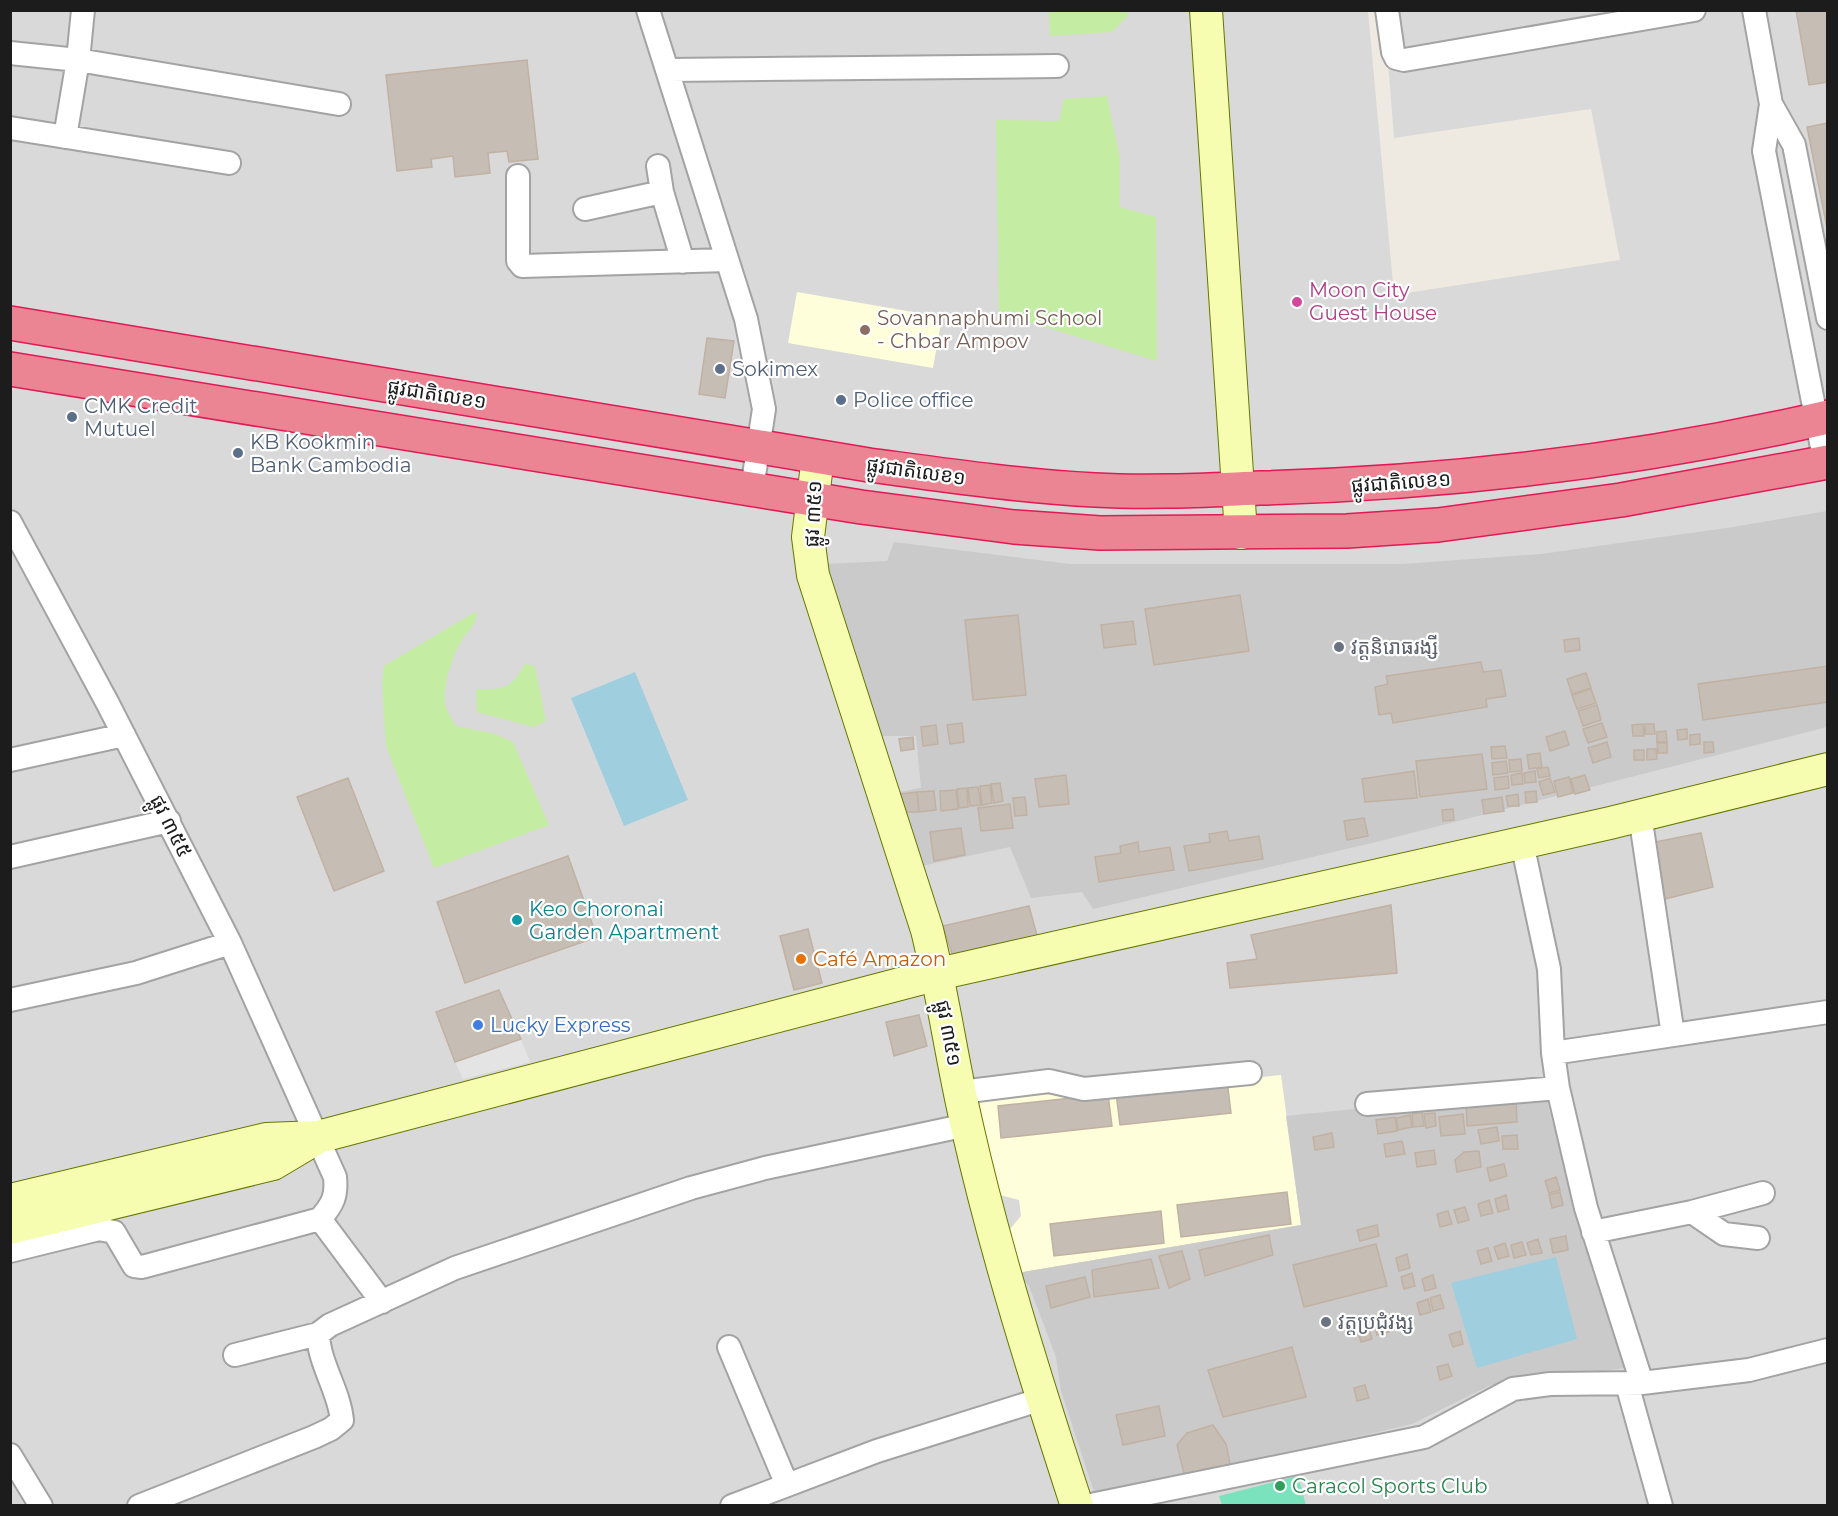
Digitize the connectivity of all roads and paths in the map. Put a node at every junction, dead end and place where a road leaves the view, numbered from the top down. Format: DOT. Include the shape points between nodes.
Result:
graph roads {
  1 [pos="82,10"];
  2 [pos="648,10"];
  3 [pos="1206,10"];
  4 [pos="1387,10"];
  5 [pos="1694,10"];
  6 [pos="1754,10"];
  7 [pos="10,53"];
  8 [pos="78,60"];
  9 [pos="1057,66"];
  10 [pos="668,70"];
  11 [pos="339,104"];
  12 [pos="1771,104"];
  13 [pos="10,128"];
  14 [pos="65,137"];
  15 [pos="229,163"];
  16 [pos="658,166"];
  17 [pos="518,176"];
  18 [pos="662,192"];
  19 [pos="585,209"];
  20 [pos="727,260"];
  21 [pos="683,262"];
  22 [pos="1827,318"];
  23 [pos="10,323"];
  24 [pos="10,369"];
  25 [pos="1821,418"];
  26 [pos="759,447"];
  27 [pos="818,456"];
  28 [pos="1826,463"];
  29 [pos="1558,465"];
  30 [pos="752,489"];
  31 [pos="1239,489"];
  32 [pos="811,499"];
  33 [pos="1565,509"];
  34 [pos="10,522"];
  35 [pos="1241,533"];
  36 [pos="124,735"];
  37 [pos="10,760"];
  38 [pos="1827,769"];
  39 [pos="1640,815"];
  40 [pos="169,821"];
  41 [pos="1522,843"];
  42 [pos="10,857"];
  43 [pos="230,943"];
  44 [pos="938,974"];
  45 [pos="10,1000"];
  46 [pos="1827,1012"];
  47 [pos="1673,1035"];
  48 [pos="1553,1053"];
  49 [pos="1250,1073"];
  50 [pos="1558,1088"];
  51 [pos="961,1092"];
  52 [pos="1367,1104"];
  53 [pos="967,1125"];
  54 [pos="318,1137"];
  55 [pos="1763,1193"];
  56 [pos="10,1200"];
  57 [pos="1692,1212"];
  58 [pos="320,1218"];
  59 [pos="10,1228"];
  60 [pos="1593,1232"];
  61 [pos="1758,1238"];
  62 [pos="10,1251"];
  63 [pos="382,1302"];
  64 [pos="318,1334"];
  65 [pos="729,1347"];
  66 [pos="1827,1350"];
  67 [pos="235,1355"];
  68 [pos="1635,1383"];
  69 [pos="1042,1398"];
  70 [pos="10,1455"];
  71 [pos="787,1485"];
  72 [pos="768,1499"];
  73 [pos="41,1506"];
  74 [pos="139,1506"];
  75 [pos="732,1506"];
  76 [pos="1077,1506"];
  77 [pos="1086,1506"];
  78 [pos="1661,1506"];
  1 -- 8 [label="street"];
  2 -- 10 [label="street"];
  3 -- 31 [label="main road"];
  4 -- 5 [label="street" via="1393,52 1396,58 1404,60"];
  6 -- 12 [label="street"];
  7 -- 8 [label="street"];
  8 -- 11 [label="street"];
  8 -- 14 [label="street"];
  9 -- 10 [label="street"];
  10 -- 20 [label="street"];
  12 -- 22 [label="street" via="1794,145"];
  12 -- 25 [label="street" via="1764,151"];
  13 -- 14 [label="street"];
  14 -- 15 [label="street"];
  16 -- 18 [label="street"];
  17 -- 21 [label="street" via="518,261 522,266"];
  18 -- 19 [label="street"];
  18 -- 21 [label="street"];
  20 -- 21 [label="street"];
  20 -- 26 [label="street" via="746,319 764,409"];
  23 -- 26 [label="highway, ផ្លូវជាតិលេខ១"];
  24 -- 30 [label="highway"];
  25 -- 28 [label="street"];
  25 -- 29 [label="highway, ផ្លូវជាតិលេខ១" via="1733,437"];
  26 -- 27 [label="highway, ផ្លូវជាតិលេខ១"];
  26 -- 30 [label="street"];
  27 -- 31 [label="highway, ផ្លូវជាតិលេខ១" via="1011,484 1191,492"];
  27 -- 32 [label="main road, ផ្លូវ ៣៥១"];
  28 -- 33 [label="highway"];
  29 -- 31 [label="highway, ផ្លូវជាតិលេខ១" via="1434,480"];
  29 -- 33 [label="highway"];
  30 -- 32 [label="highway"];
  31 -- 35 [label="main road"];
  32 -- 35 [label="highway" via="1014,527 1100,533"];
  32 -- 44 [label="main road, ផ្លូវ ៣៥១" via="808,537 813,575"];
  33 -- 35 [label="highway" via="1426,525"];
  34 -- 36 [label="street, ផ្លូវ ៣៥៥"];
  36 -- 37 [label="street"];
  36 -- 40 [label="street, ផ្លូវ ៣៥៥"];
  38 -- 39 [label="main road"];
  39 -- 41 [label="main road"];
  39 -- 47 [label="street"];
  40 -- 42 [label="street"];
  40 -- 43 [label="street, ផ្លូវ ៣៥៥"];
  41 -- 44 [label="main road"];
  41 -- 48 [label="street" via="1549,969"];
  43 -- 45 [label="street" via="136,973"];
  43 -- 54 [label="street, ផ្លូវ ៣៥៥"];
  44 -- 51 [label="main road, ផ្លូវ ៣៥១"];
  44 -- 54 [label="main road"];
  46 -- 47 [label="street"];
  47 -- 48 [label="street"];
  48 -- 50 [label="street"];
  49 -- 51 [label="street" via="1084,1089 1049,1081"];
  50 -- 52 [label="street"];
  50 -- 60 [label="street"];
  51 -- 53 [label="main road, ផ្លូវ ៣៥១"];
  53 -- 63 [label="street" via="765,1168 692,1188 494,1254"];
  53 -- 69 [label="main road, ផ្លូវ ៣៥១"];
  54 -- 56 [label="main road" via="266,1139"];
  54 -- 58 [label="street, ផ្លូវ ៣៥៥" via="336,1177 333,1204"];
  54 -- 59 [label="main road" via="273,1164"];
  55 -- 57 [label="street"];
  57 -- 60 [label="street"];
  57 -- 61 [label="street" via="1724,1234"];
  58 -- 62 [label="street" via="142,1267 134,1266 114,1232 99,1229"];
  58 -- 63 [label="street"];
  60 -- 68 [label="street"];
  63 -- 64 [label="street"];
  64 -- 67 [label="street"];
  64 -- 74 [label="street" via="318,1346 342,1420 314,1437"];
  65 -- 71 [label="street"];
  66 -- 68 [label="street" via="1749,1370"];
  68 -- 77 [label="street" via="1550,1384 1513,1389 1424,1437"];
  68 -- 78 [label="street"];
  69 -- 71 [label="street" via="877,1451"];
  69 -- 76 [label="main road, ផ្លូវ ៣៥១"];
  70 -- 73 [label="street"];
  71 -- 72 [label="street"];
  72 -- 75 [label="street"];
}
